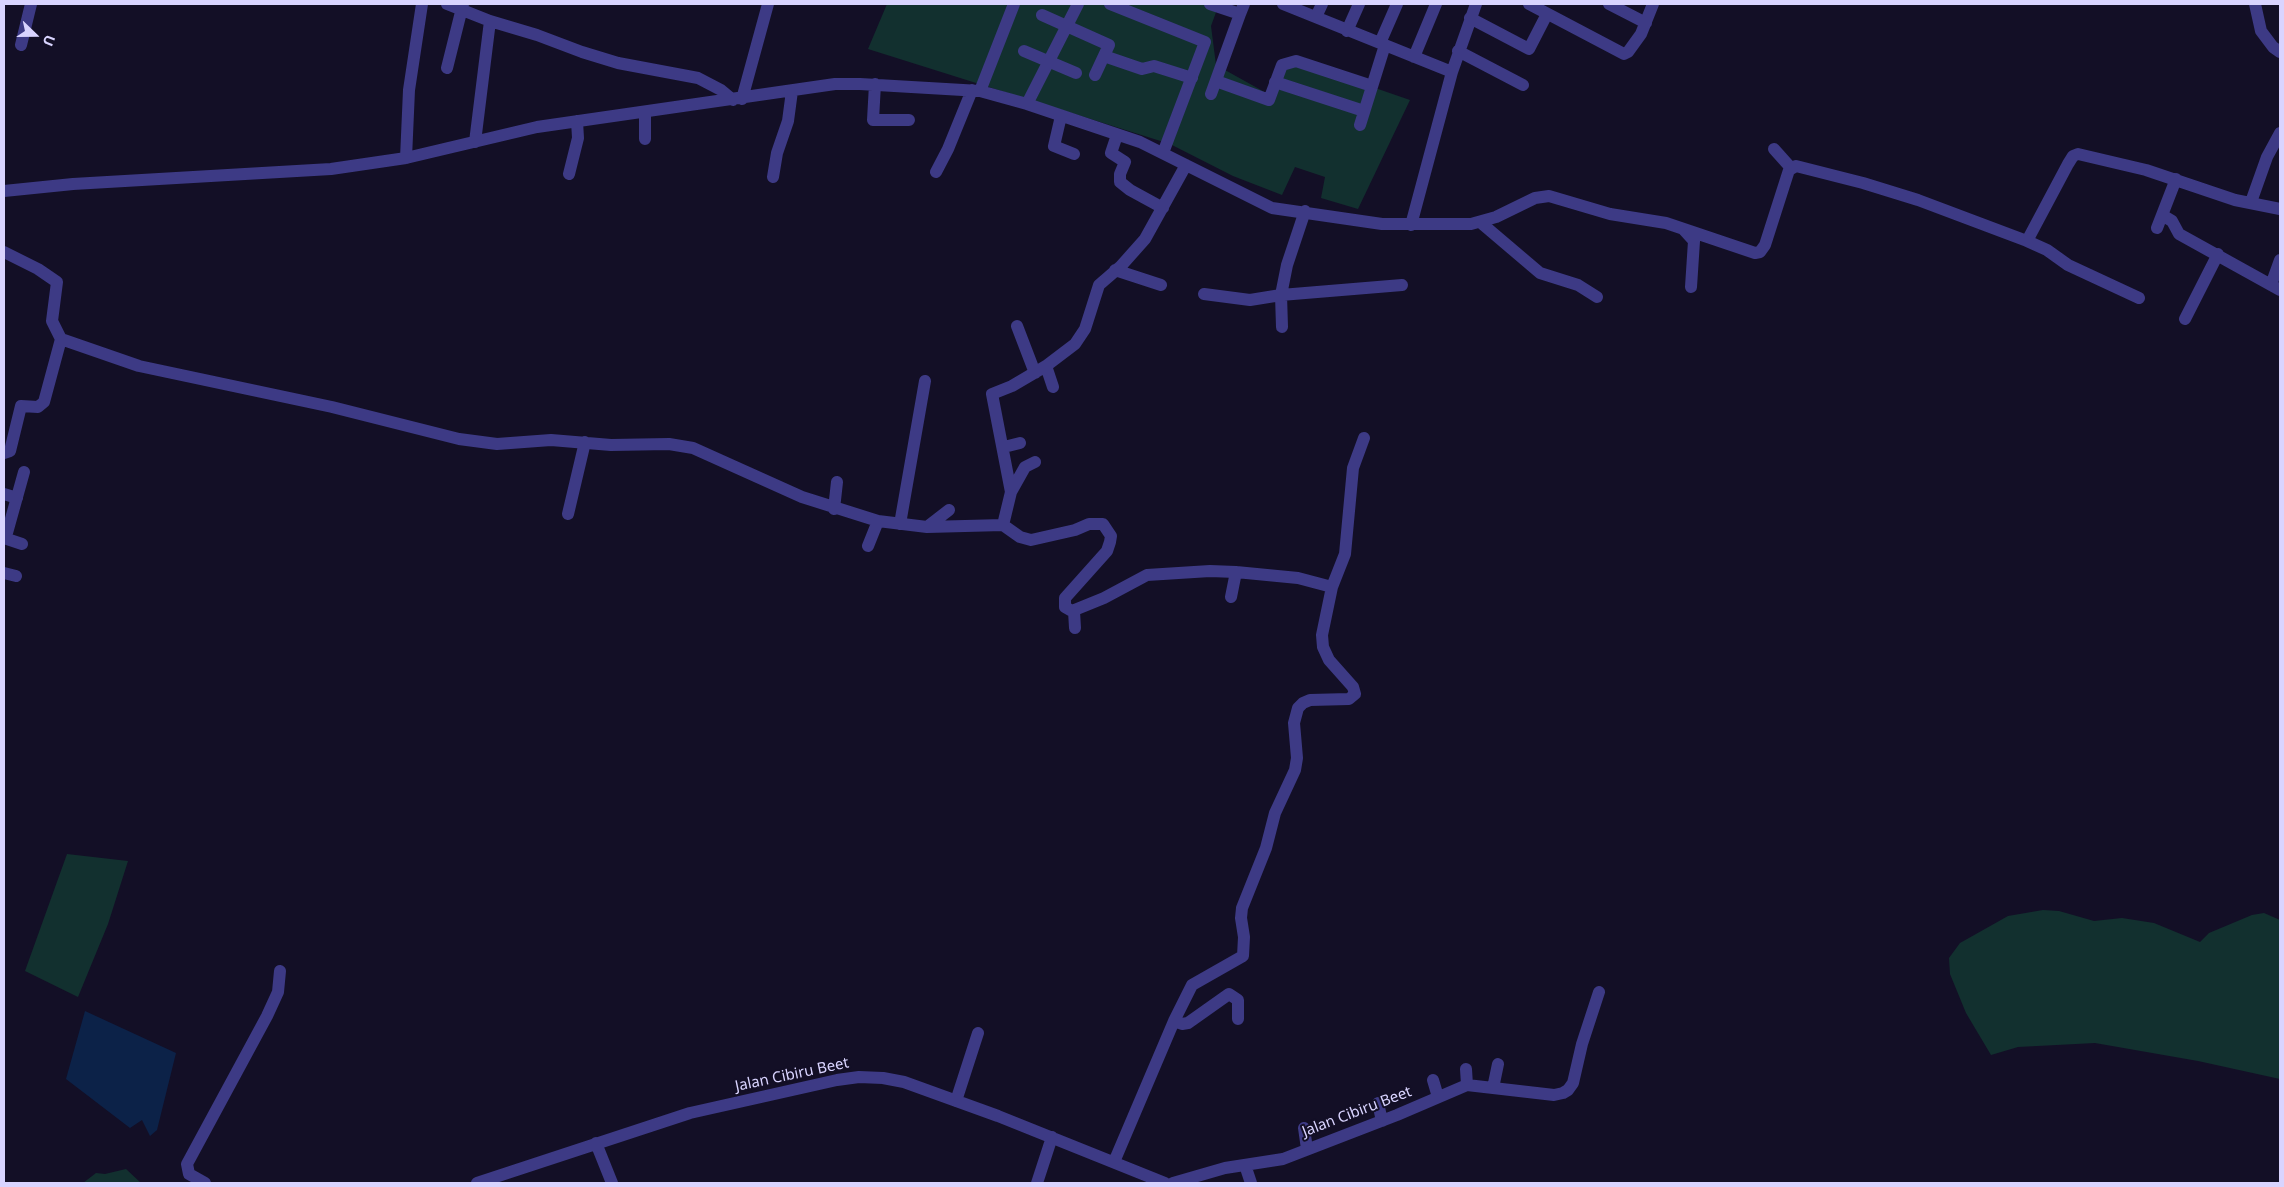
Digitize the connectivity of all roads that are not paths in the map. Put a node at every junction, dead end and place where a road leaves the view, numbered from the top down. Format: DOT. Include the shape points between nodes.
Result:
graph roads {
  1 [pos="31,4"];
  2 [pos="422,4"];
  3 [pos="447,4"];
  4 [pos="768,4"];
  5 [pos="1014,4"];
  6 [pos="1078,4"];
  7 [pos="1110,4"];
  8 [pos="1210,4"];
  9 [pos="1283,4"];
  10 [pos="1322,4"];
  11 [pos="1359,4"];
  12 [pos="1397,4"];
  13 [pos="1436,4"];
  14 [pos="1476,4"];
  15 [pos="1529,4"];
  16 [pos="1609,4"];
  17 [pos="1653,4"];
  18 [pos="2255,4"];
  19 [pos="462,6"];
  20 [pos="1242,9"];
  21 [pos="1547,14"];
  22 [pos="1042,15"];
  23 [pos="1316,17"];
  24 [pos="1470,18"];
  25 [pos="490,21"];
  26 [pos="1646,24"];
  27 [pos="1066,27"];
  28 [pos="1348,31"];
  29 [pos="1382,44"];
  30 [pos="21,45"];
  31 [pos="1024,51"];
  32 [pos="1458,51"];
  33 [pos="2280,52"];
  34 [pos="1104,56"];
  35 [pos="1414,57"];
  36 [pos="1048,61"];
  37 [pos="447,68"];
  38 [pos="1452,72"];
  39 [pos="1076,73"];
  40 [pos="1095,75"];
  41 [pos="1193,75"];
  42 [pos="1216,80"];
  43 [pos="1275,82"];
  44 [pos="875,84"];
  45 [pos="1523,85"];
  46 [pos="1372,86"];
  47 [pos="792,91"];
  48 [pos="976,91"];
  49 [pos="1211,94"];
  50 [pos="737,100"];
  51 [pos="1027,104"];
  52 [pos="1364,111"];
  53 [pos="645,112"];
  54 [pos="1061,116"];
  55 [pos="909,120"];
  56 [pos="577,121"];
  57 [pos="1360,125"];
  58 [pos="2280,133"];
  59 [pos="1117,135"];
  60 [pos="645,139"];
  61 [pos="475,142"];
  62 [pos="1774,149"];
  63 [pos="1163,153"];
  64 [pos="1074,154"];
  65 [pos="406,158"];
  66 [pos="1186,165"];
  67 [pos="1791,168"];
  68 [pos="936,172"];
  69 [pos="569,174"];
  70 [pos="772,177"];
  71 [pos="2176,179"];
  72 [pos="4,191"];
  73 [pos="2252,202"];
  74 [pos="1163,208"];
  75 [pos="2280,209"];
  76 [pos="1305,211"];
  77 [pos="2162,215"];
  78 [pos="1480,222"];
  79 [pos="1411,225"];
  80 [pos="2157,228"];
  81 [pos="1684,230"];
  82 [pos="2027,241"];
  83 [pos="4,252"];
  84 [pos="2218,254"];
  85 [pos="2280,260"];
  86 [pos="1115,270"];
  87 [pos="1161,285"];
  88 [pos="1402,285"];
  89 [pos="1690,287"];
  90 [pos="2276,288"];
  91 [pos="1204,294"];
  92 [pos="1281,295"];
  93 [pos="1597,297"];
  94 [pos="2140,298"];
  95 [pos="2185,319"];
  96 [pos="1016,326"];
  97 [pos="1282,327"];
  98 [pos="61,339"];
  99 [pos="1046,366"];
  100 [pos="1035,373"];
  101 [pos="925,381"];
  102 [pos="1052,387"];
  103 [pos="1364,438"];
  104 [pos="585,442"];
  105 [pos="1020,443"];
  106 [pos="1004,446"];
  107 [pos="4,453"];
  108 [pos="1035,462"];
  109 [pos="24,472"];
  110 [pos="838,482"];
  111 [pos="1011,492"];
  112 [pos="4,494"];
  113 [pos="17,498"];
  114 [pos="834,508"];
  115 [pos="949,510"];
  116 [pos="568,514"];
  117 [pos="878,521"];
  118 [pos="900,524"];
  119 [pos="1003,525"];
  120 [pos="927,527"];
  121 [pos="5,536"];
  122 [pos="22,544"];
  123 [pos="868,546"];
  124 [pos="1236,572"];
  125 [pos="1332,587"];
  126 [pos="1231,597"];
  127 [pos="1074,611"];
  128 [pos="1075,628"];
  129 [pos="280,971"];
  130 [pos="1599,992"];
  131 [pos="1238,1019"];
  132 [pos="1174,1022"];
  133 [pos="978,1033"];
  134 [pos="1498,1064"];
  135 [pos="1466,1069"];
  136 [pos="1433,1080"];
  137 [pos="1467,1085"];
  138 [pos="1493,1088"];
  139 [pos="1438,1097"];
  140 [pos="956,1101"];
  141 [pos="1378,1103"];
  142 [pos="1382,1121"];
  143 [pos="1304,1128"];
  144 [pos="1052,1137"];
  145 [pos="596,1143"];
  146 [pos="1307,1149"];
  147 [pos="1114,1162"];
  148 [pos="1245,1165"];
  149 [pos="206,1183"];
  150 [pos="477,1183"];
  151 [pos="612,1183"];
  152 [pos="1037,1183"];
  153 [pos="1165,1183"];
  154 [pos="1173,1183"];
  155 [pos="1251,1183"];
  1 -- 30 [label="street"];
  2 -- 65 [label="street" via="409,90"];
  3 -- 19 [label="street"];
  4 -- 50 [label="street"];
  5 -- 48 [label="street"];
  6 -- 27 [label="street"];
  7 -- 41 [label="street" via="1204,41"];
  8 -- 20 [label="street"];
  9 -- 23 [label="street"];
  10 -- 23 [label="street"];
  11 -- 28 [label="street"];
  12 -- 29 [label="street"];
  13 -- 35 [label="street"];
  14 -- 24 [label="street"];
  15 -- 21 [label="street"];
  16 -- 26 [label="street"];
  17 -- 26 [label="street"];
  18 -- 33 [label="street" via="2261,31"];
  19 -- 25 [label="street"];
  19 -- 37 [label="street"];
  20 -- 42 [label="street"];
  21 -- 24 [label="street" via="1529,49"];
  21 -- 26 [label="street" via="1624,54"];
  22 -- 27 [label="street"];
  23 -- 28 [label="street"];
  24 -- 32 [label="street"];
  25 -- 50 [label="street" via="618,63 698,78"];
  25 -- 61 [label="street"];
  27 -- 34 [label="street" via="1110,45"];
  27 -- 36 [label="street"];
  28 -- 29 [label="street"];
  29 -- 35 [label="street"];
  29 -- 46 [label="street"];
  31 -- 36 [label="street"];
  32 -- 38 [label="street"];
  32 -- 45 [label="street"];
  34 -- 40 [label="street"];
  34 -- 41 [label="street" via="1142,68 1154,66"];
  35 -- 38 [label="street"];
  36 -- 39 [label="street"];
  36 -- 51 [label="street"];
  38 -- 79 [label="street"];
  41 -- 42 [label="street"];
  41 -- 63 [label="street"];
  42 -- 43 [label="street" via="1269,100"];
  42 -- 49 [label="street"];
  43 -- 46 [label="street" via="1282,65 1296,61"];
  43 -- 52 [label="street"];
  44 -- 47 [label="street" via="835,84"];
  44 -- 48 [label="street"];
  44 -- 55 [label="street" via="873,120"];
  46 -- 52 [label="street"];
  47 -- 50 [label="street"];
  47 -- 70 [label="street" via="788,121"];
  48 -- 51 [label="street"];
  48 -- 68 [label="street"];
  50 -- 53 [label="street"];
  51 -- 54 [label="street"];
  52 -- 57 [label="street"];
  53 -- 56 [label="street"];
  53 -- 60 [label="street"];
  54 -- 59 [label="street"];
  54 -- 64 [label="street" via="1054,146"];
  56 -- 61 [label="street" via="510,132"];
  56 -- 69 [label="street" via="578,138"];
  58 -- 73 [label="street"];
  59 -- 63 [label="street"];
  59 -- 74 [label="street" via="1111,153 1125,162 1120,182"];
  61 -- 65 [label="street"];
  62 -- 67 [label="street"];
  63 -- 66 [label="street"];
  65 -- 72 [label="street" via="331,169"];
  66 -- 74 [label="street"];
  66 -- 76 [label="street" via="1272,208"];
  67 -- 81 [label="street" via="1760,252 1728,246"];
  67 -- 82 [label="street" via="1802,167 1918,200"];
  71 -- 73 [label="street" via="2235,200"];
  71 -- 77 [label="street"];
  71 -- 82 [label="street" via="2075,154"];
  73 -- 75 [label="street"];
  74 -- 86 [label="street" via="1145,239"];
  76 -- 79 [label="street" via="1353,221"];
  76 -- 92 [label="street"];
  77 -- 80 [label="street"];
  77 -- 84 [label="street" via="2172,221 2179,234"];
  78 -- 79 [label="street" via="1448,226"];
  78 -- 81 [label="street" via="1535,198 1549,196 1584,208 1666,223"];
  78 -- 93 [label="street" via="1540,273 1578,285"];
  81 -- 89 [label="street" via="1694,241"];
  82 -- 94 [label="street" via="2068,265"];
  83 -- 98 [label="street" via="57,282 52,321"];
  84 -- 90 [label="street"];
  84 -- 95 [label="street"];
  85 -- 90 [label="street"];
  86 -- 87 [label="street"];
  86 -- 99 [label="street" via="1099,285 1085,328 1075,344"];
  88 -- 92 [label="street"];
  91 -- 92 [label="street" via="1250,300"];
  92 -- 97 [label="street"];
  96 -- 100 [label="street"];
  98 -- 104 [label="street" via="139,366 318,404 459,439 497,444 551,440"];
  98 -- 107 [label="street" via="44,402 38,408 21,406 10,451"];
  99 -- 100 [label="street"];
  99 -- 102 [label="street"];
  100 -- 106 [label="street" via="992,394"];
  101 -- 118 [label="street"];
  103 -- 125 [label="street" via="1354,468 1345,554"];
  104 -- 114 [label="street" via="669,444 693,448"];
  104 -- 116 [label="street"];
  105 -- 106 [label="street"];
  106 -- 111 [label="street"];
  108 -- 111 [label="street" via="1025,467"];
  109 -- 113 [label="street"];
  110 -- 114 [label="street"];
  111 -- 119 [label="street"];
  112 -- 113 [label="street"];
  113 -- 121 [label="street"];
  114 -- 117 [label="street"];
  115 -- 120 [label="street"];
  117 -- 118 [label="street"];
  117 -- 123 [label="street"];
  118 -- 120 [label="street"];
  119 -- 120 [label="street"];
  119 -- 127 [label="street" via="1020,537 1031,540 1098,523 1108,528 1111,536 1107,551 1065,598 1065,607"];
  121 -- 122 [label="street"];
  124 -- 125 [label="street" via="1298,578"];
  124 -- 126 [label="street"];
  124 -- 127 [label="street" via="1147,575"];
  125 -- 132 [label="street" via="1322,635 1323,647 1329,660 1354,687 1355,694 1349,699 1310,700 1298,708 1294,723 1295,770 1275,813 1266,848 1242,908 1243,956 1192,985"];
  127 -- 128 [label="street"];
  129 -- 149 [label="street" via="278,992 268,1016 187,1164 189,1174"];
  130 -- 138 [label="street, Jalan Cibiru Beet" via="1582,1044 1574,1083 1568,1090 1554,1095"];
  131 -- 132 [label="street" via="1238,1000 1229,994 1188,1023"];
  132 -- 147 [label="street"];
  133 -- 140 [label="street"];
  134 -- 138 [label="street"];
  135 -- 137 [label="street"];
  136 -- 139 [label="street"];
  137 -- 138 [label="street, Jalan Cibiru Beet"];
  137 -- 139 [label="street, Jalan Cibiru Beet"];
  139 -- 142 [label="street, Jalan Cibiru Beet"];
  140 -- 144 [label="street, Jalan Cibiru Beet"];
  140 -- 145 [label="street, Jalan Cibiru Beet" via="904,1082 859,1077 690,1113"];
  141 -- 142 [label="street"];
  142 -- 146 [label="street, Jalan Cibiru Beet"];
  143 -- 146 [label="street"];
  144 -- 147 [label="street, Jalan Cibiru Beet"];
  144 -- 152 [label="street"];
  145 -- 150 [label="street, Jalan Cibiru Beet"];
  145 -- 151 [label="street"];
  146 -- 148 [label="street, Jalan Cibiru Beet" via="1282,1159"];
  147 -- 153 [label="street, Jalan Cibiru Beet"];
  148 -- 154 [label="street, Jalan Cibiru Beet"];
  148 -- 155 [label="street"];
}
